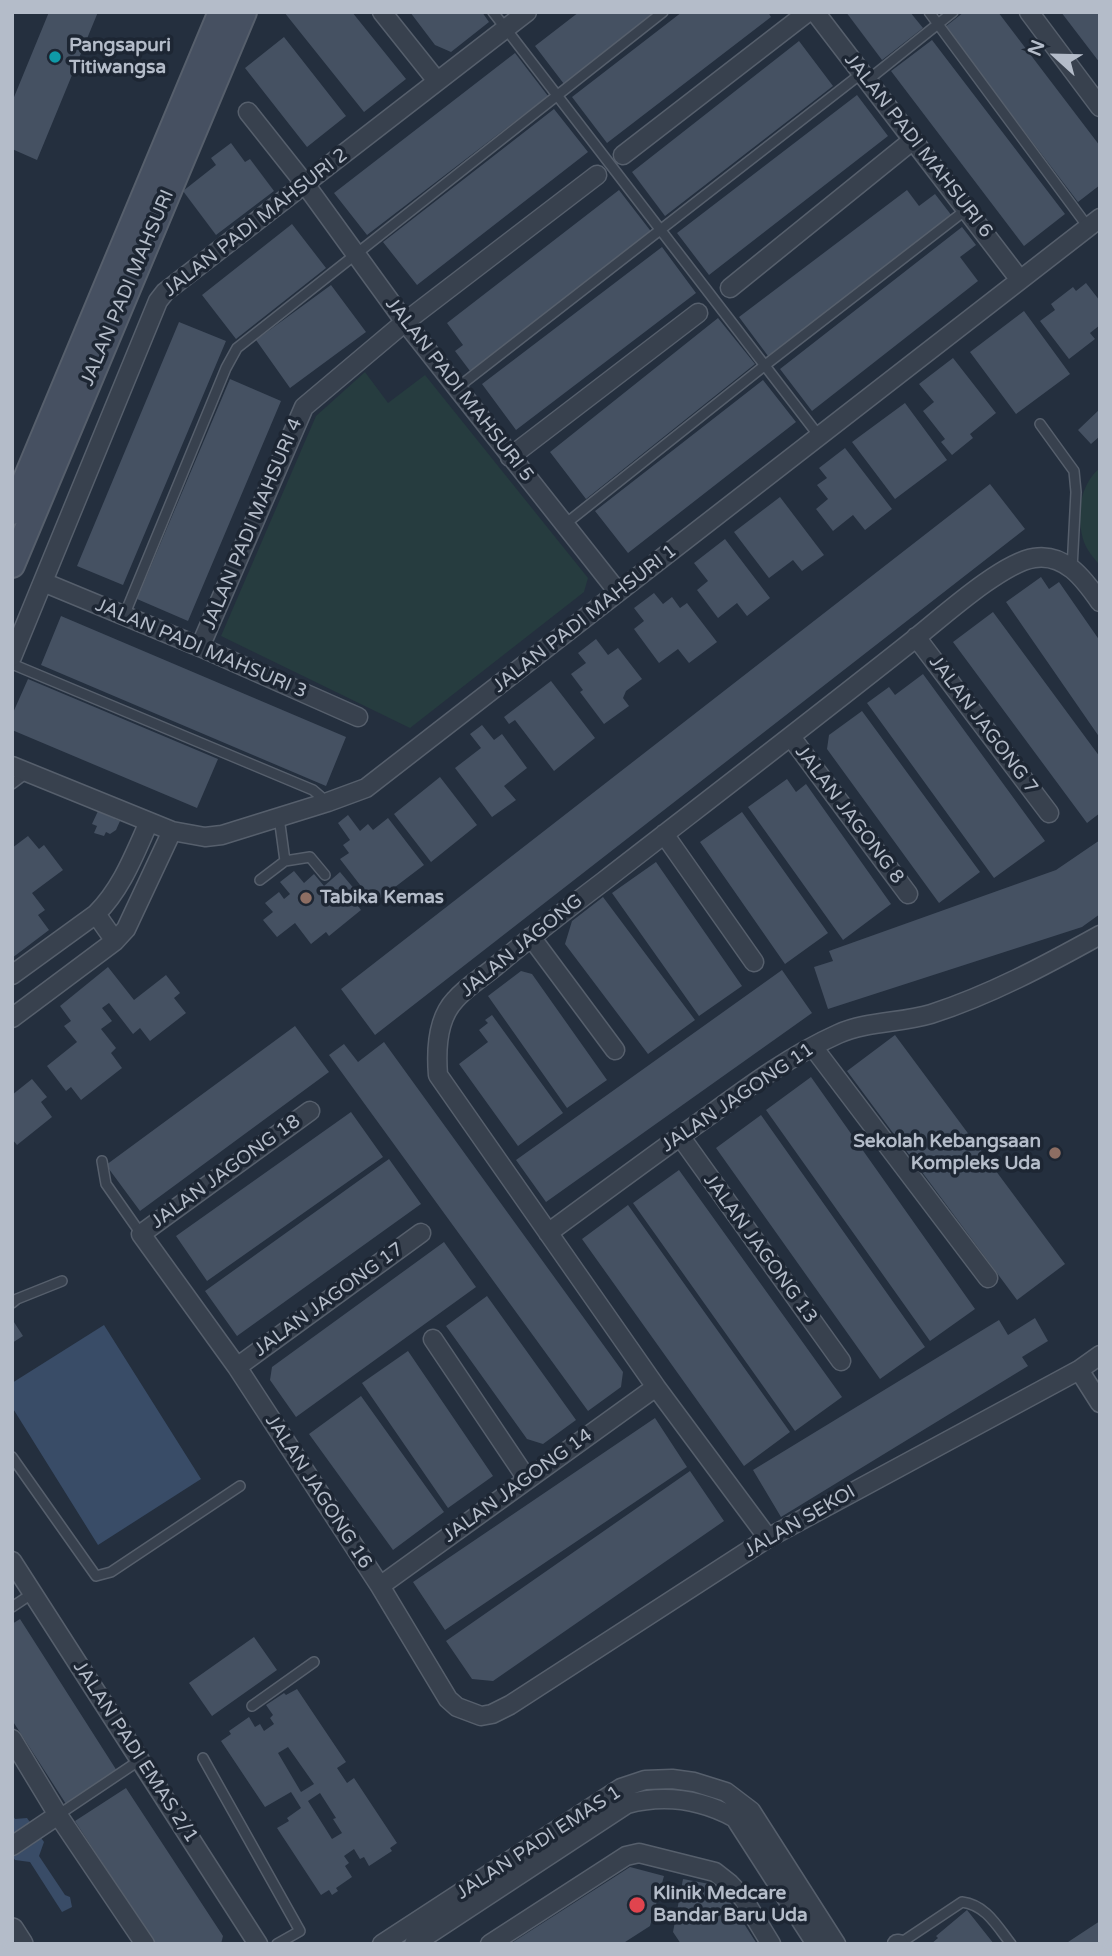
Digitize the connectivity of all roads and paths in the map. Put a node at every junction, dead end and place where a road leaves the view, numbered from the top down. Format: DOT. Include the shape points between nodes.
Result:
graph roads {
  1 [pos="221,12"];
  2 [pos="244,12"];
  3 [pos="382,12"];
  4 [pos="493,12"];
  5 [pos="527,12"];
  6 [pos="663,12"];
  7 [pos="808,12"];
  8 [pos="815,12"];
  9 [pos="929,12"];
  10 [pos="953,12"];
  11 [pos="1029,12"];
  12 [pos="938,24"];
  13 [pos="506,29"];
  14 [pos="865,77"];
  15 [pos="437,81"];
  16 [pos="555,96"];
  17 [pos="1100,107"];
  18 [pos="248,111"];
  19 [pos="914,140"];
  20 [pos="623,155"];
  21 [pos="597,175"];
  22 [pos="305,184"];
  23 [pos="967,209"];
  24 [pos="1094,223"];
  25 [pos="661,232"];
  26 [pos="356,255"];
  27 [pos="1020,280"];
  28 [pos="730,288"];
  29 [pos="698,313"];
  30 [pos="405,322"];
  31 [pos="764,366"];
  32 [pos="457,388"];
  33 [pos="1040,424"];
  34 [pos="819,436"];
  35 [pos="510,457"];
  36 [pos="12,512"];
  37 [pos="564,525"];
  38 [pos="12,565"];
  39 [pos="1076,571"];
  40 [pos="43,582"];
  41 [pos="618,592"];
  42 [pos="1100,602"];
  43 [pos="124,616"];
  44 [pos="916,637"];
  45 [pos="200,647"];
  46 [pos="12,657"];
  47 [pos="12,664"];
  48 [pos="358,717"];
  49 [pos="791,737"];
  50 [pos="20,769"];
  51 [pos="12,785"];
  52 [pos="328,802"];
  53 [pos="1049,813"];
  54 [pos="279,817"];
  55 [pos="149,822"];
  56 [pos="172,831"];
  57 [pos="664,834"];
  58 [pos="285,861"];
  59 [pos="326,875"];
  60 [pos="260,880"];
  61 [pos="908,894"];
  62 [pos="96,914"];
  63 [pos="1100,935"];
  64 [pos="531,937"];
  65 [pos="115,942"];
  66 [pos="754,962"];
  67 [pos="12,975"];
  68 [pos="12,1018"];
  69 [pos="813,1047"];
  70 [pos="615,1050"];
  71 [pos="310,1111"];
  72 [pos="680,1136"];
  73 [pos="102,1161"];
  74 [pos="421,1233"];
  75 [pos="548,1233"];
  76 [pos="141,1234"];
  77 [pos="988,1278"];
  78 [pos="62,1280"];
  79 [pos="12,1303"];
  80 [pos="433,1339"];
  81 [pos="1100,1355"];
  82 [pos="841,1361"];
  83 [pos="237,1367"];
  84 [pos="1079,1370"];
  85 [pos="656,1387"];
  86 [pos="1100,1404"];
  87 [pos="12,1457"];
  88 [pos="527,1479"];
  89 [pos="240,1486"];
  90 [pos="768,1538"];
  91 [pos="12,1561"];
  92 [pos="380,1586"];
  93 [pos="33,1593"];
  94 [pos="12,1607"];
  95 [pos="314,1662"];
  96 [pos="510,1705"];
  97 [pos="252,1706"];
  98 [pos="12,1739"];
  99 [pos="203,1758"];
  100 [pos="140,1760"];
  101 [pos="58,1815"];
  102 [pos="12,1846"];
  103 [pos="12,1930"];
  104 [pos="421,1941"];
  105 [pos="21,1944"];
  106 [pos="145,1944"];
  107 [pos="258,1944"];
  108 [pos="277,1944"];
  109 [pos="382,1944"];
  110 [pos="490,1944"];
  111 [pos="771,1944"];
  112 [pos="816,1944"];
  113 [pos="836,1944"];
  114 [pos="898,1944"];
  115 [pos="1011,1944"];
  1 -- 36 [label="main road, JALAN PADI MAHSURI"];
  2 -- 38 [label="main road, JALAN PADI MAHSURI"];
  3 -- 15 [label="street"];
  4 -- 13 [label="lane"];
  5 -- 13 [label="street, JALAN PADI MAHSURI 2"];
  6 -- 16 [label="lane"];
  7 -- 20 [label="street"];
  8 -- 14 [label="street, JALAN PADI MAHSURI 6"];
  9 -- 12 [label="lane"];
  10 -- 12 [label="lane"];
  11 -- 17 [label="street"];
  12 -- 14 [label="lane"];
  12 -- 24 [label="lane"];
  13 -- 15 [label="street, JALAN PADI MAHSURI 2"];
  13 -- 16 [label="lane"];
  14 -- 19 [label="street, JALAN PADI MAHSURI 6"];
  14 -- 25 [label="lane"];
  15 -- 22 [label="street, JALAN PADI MAHSURI 2"];
  16 -- 25 [label="lane"];
  16 -- 26 [label="lane"];
  18 -- 22 [label="street, JALAN PADI MAHSURI 5"];
  19 -- 23 [label="street, JALAN PADI MAHSURI 6"];
  19 -- 28 [label="street"];
  21 -- 30 [label="street, JALAN PADI MAHSURI 4"];
  22 -- 26 [label="street, JALAN PADI MAHSURI 5"];
  22 -- 40 [label="street, JALAN PADI MAHSURI 2" via="158,301"];
  23 -- 27 [label="street, JALAN PADI MAHSURI 6"];
  23 -- 31 [label="lane"];
  24 -- 27 [label="street, JALAN PADI MAHSURI 1"];
  25 -- 31 [label="lane"];
  25 -- 32 [label="lane"];
  26 -- 30 [label="street, JALAN PADI MAHSURI 5"];
  26 -- 43 [label="lane" via="237,348"];
  27 -- 34 [label="street, JALAN PADI MAHSURI 1"];
  29 -- 35 [label="street"];
  30 -- 32 [label="street, JALAN PADI MAHSURI 5"];
  30 -- 45 [label="street, JALAN PADI MAHSURI 4" via="304,407"];
  31 -- 34 [label="lane"];
  31 -- 37 [label="lane"];
  32 -- 35 [label="street, JALAN PADI MAHSURI 5"];
  33 -- 39 [label="lane" via="1074,471"];
  34 -- 41 [label="street, JALAN PADI MAHSURI 1"];
  35 -- 37 [label="street, JALAN PADI MAHSURI 5"];
  37 -- 41 [label="street, JALAN PADI MAHSURI 5"];
  39 -- 42 [label="street"];
  39 -- 44 [label="street, JALAN JAGONG" via="1049,557 1015,565"];
  40 -- 43 [label="street, JALAN PADI MAHSURI 3"];
  40 -- 46 [label="street, JALAN PADI MAHSURI 2"];
  41 -- 52 [label="street, JALAN PADI MAHSURI 1" via="366,788"];
  43 -- 45 [label="street, JALAN PADI MAHSURI 3"];
  44 -- 49 [label="street, JALAN JAGONG"];
  44 -- 53 [label="street, JALAN JAGONG 7"];
  45 -- 48 [label="street, JALAN PADI MAHSURI 3"];
  47 -- 52 [label="lane" via="313,790"];
  49 -- 57 [label="street, JALAN JAGONG"];
  49 -- 61 [label="street, JALAN JAGONG 8"];
  50 -- 51 [label="lane"];
  50 -- 55 [label="street, JALAN PADI MAHSURI 1"];
  52 -- 54 [label="street, JALAN PADI MAHSURI 1"];
  54 -- 56 [label="street, JALAN PADI MAHSURI 1" via="214,836"];
  54 -- 58 [label="lane"];
  55 -- 56 [label="street, JALAN PADI MAHSURI 1"];
  55 -- 62 [label="street" via="121,881"];
  56 -- 65 [label="street" via="126,929"];
  57 -- 64 [label="street, JALAN JAGONG"];
  57 -- 66 [label="street"];
  58 -- 59 [label="lane" via="310,857"];
  58 -- 60 [label="lane"];
  62 -- 65 [label="street"];
  62 -- 67 [label="street"];
  63 -- 69 [label="street, JALAN JAGONG 11" via="959,1004 840,1033"];
  64 -- 70 [label="street"];
  64 -- 75 [label="street, JALAN JAGONG" via="454,1000 443,1021 436,1058 438,1075"];
  65 -- 68 [label="street"];
  69 -- 72 [label="street, JALAN JAGONG 11"];
  69 -- 77 [label="street"];
  71 -- 76 [label="street, JALAN JAGONG 18"];
  72 -- 75 [label="street, JALAN JAGONG 11"];
  72 -- 82 [label="street, JALAN JAGONG 13"];
  73 -- 76 [label="lane" via="106,1184"];
  74 -- 83 [label="street, JALAN JAGONG 17"];
  75 -- 85 [label="street, JALAN JAGONG"];
  76 -- 83 [label="street, JALAN JAGONG 16"];
  78 -- 79 [label="lane"];
  80 -- 88 [label="street"];
  81 -- 84 [label="street, JALAN SEKOI"];
  83 -- 92 [label="street, JALAN JAGONG 16"];
  84 -- 86 [label="street"];
  84 -- 90 [label="street, JALAN SEKOI"];
  85 -- 88 [label="street, JALAN JAGONG 14"];
  85 -- 90 [label="street, JALAN JAGONG"];
  87 -- 89 [label="lane" via="96,1576 111,1572"];
  88 -- 92 [label="street, JALAN JAGONG 14"];
  90 -- 96 [label="street, JALAN SEKOI"];
  91 -- 93 [label="street, JALAN PADI EMAS 2/1"];
  92 -- 96 [label="street, JALAN JAGONG 16" via="448,1699 481,1716"];
  93 -- 94 [label="lane"];
  93 -- 100 [label="street, JALAN PADI EMAS 2/1"];
  95 -- 97 [label="lane"];
  98 -- 101 [label="street"];
  99 -- 108 [label="lane" via="300,1931"];
  100 -- 101 [label="lane"];
  100 -- 107 [label="street, JALAN PADI EMAS 2/1"];
  101 -- 102 [label="street"];
  101 -- 106 [label="street"];
  103 -- 105 [label="street"];
  104 -- 112 [label="street, JALAN PADI EMAS 1" via="627,1804 667,1798 716,1808 735,1818"];
  109 -- 113 [label="street, JALAN PADI EMAS 1" via="621,1788 645,1780 672,1779 726,1792 751,1811"];
  110 -- 111 [label="street" via="626,1856 639,1853 715,1872 743,1898"];
  114 -- 115 [label="lane" via="962,1902 984,1909"];
}
